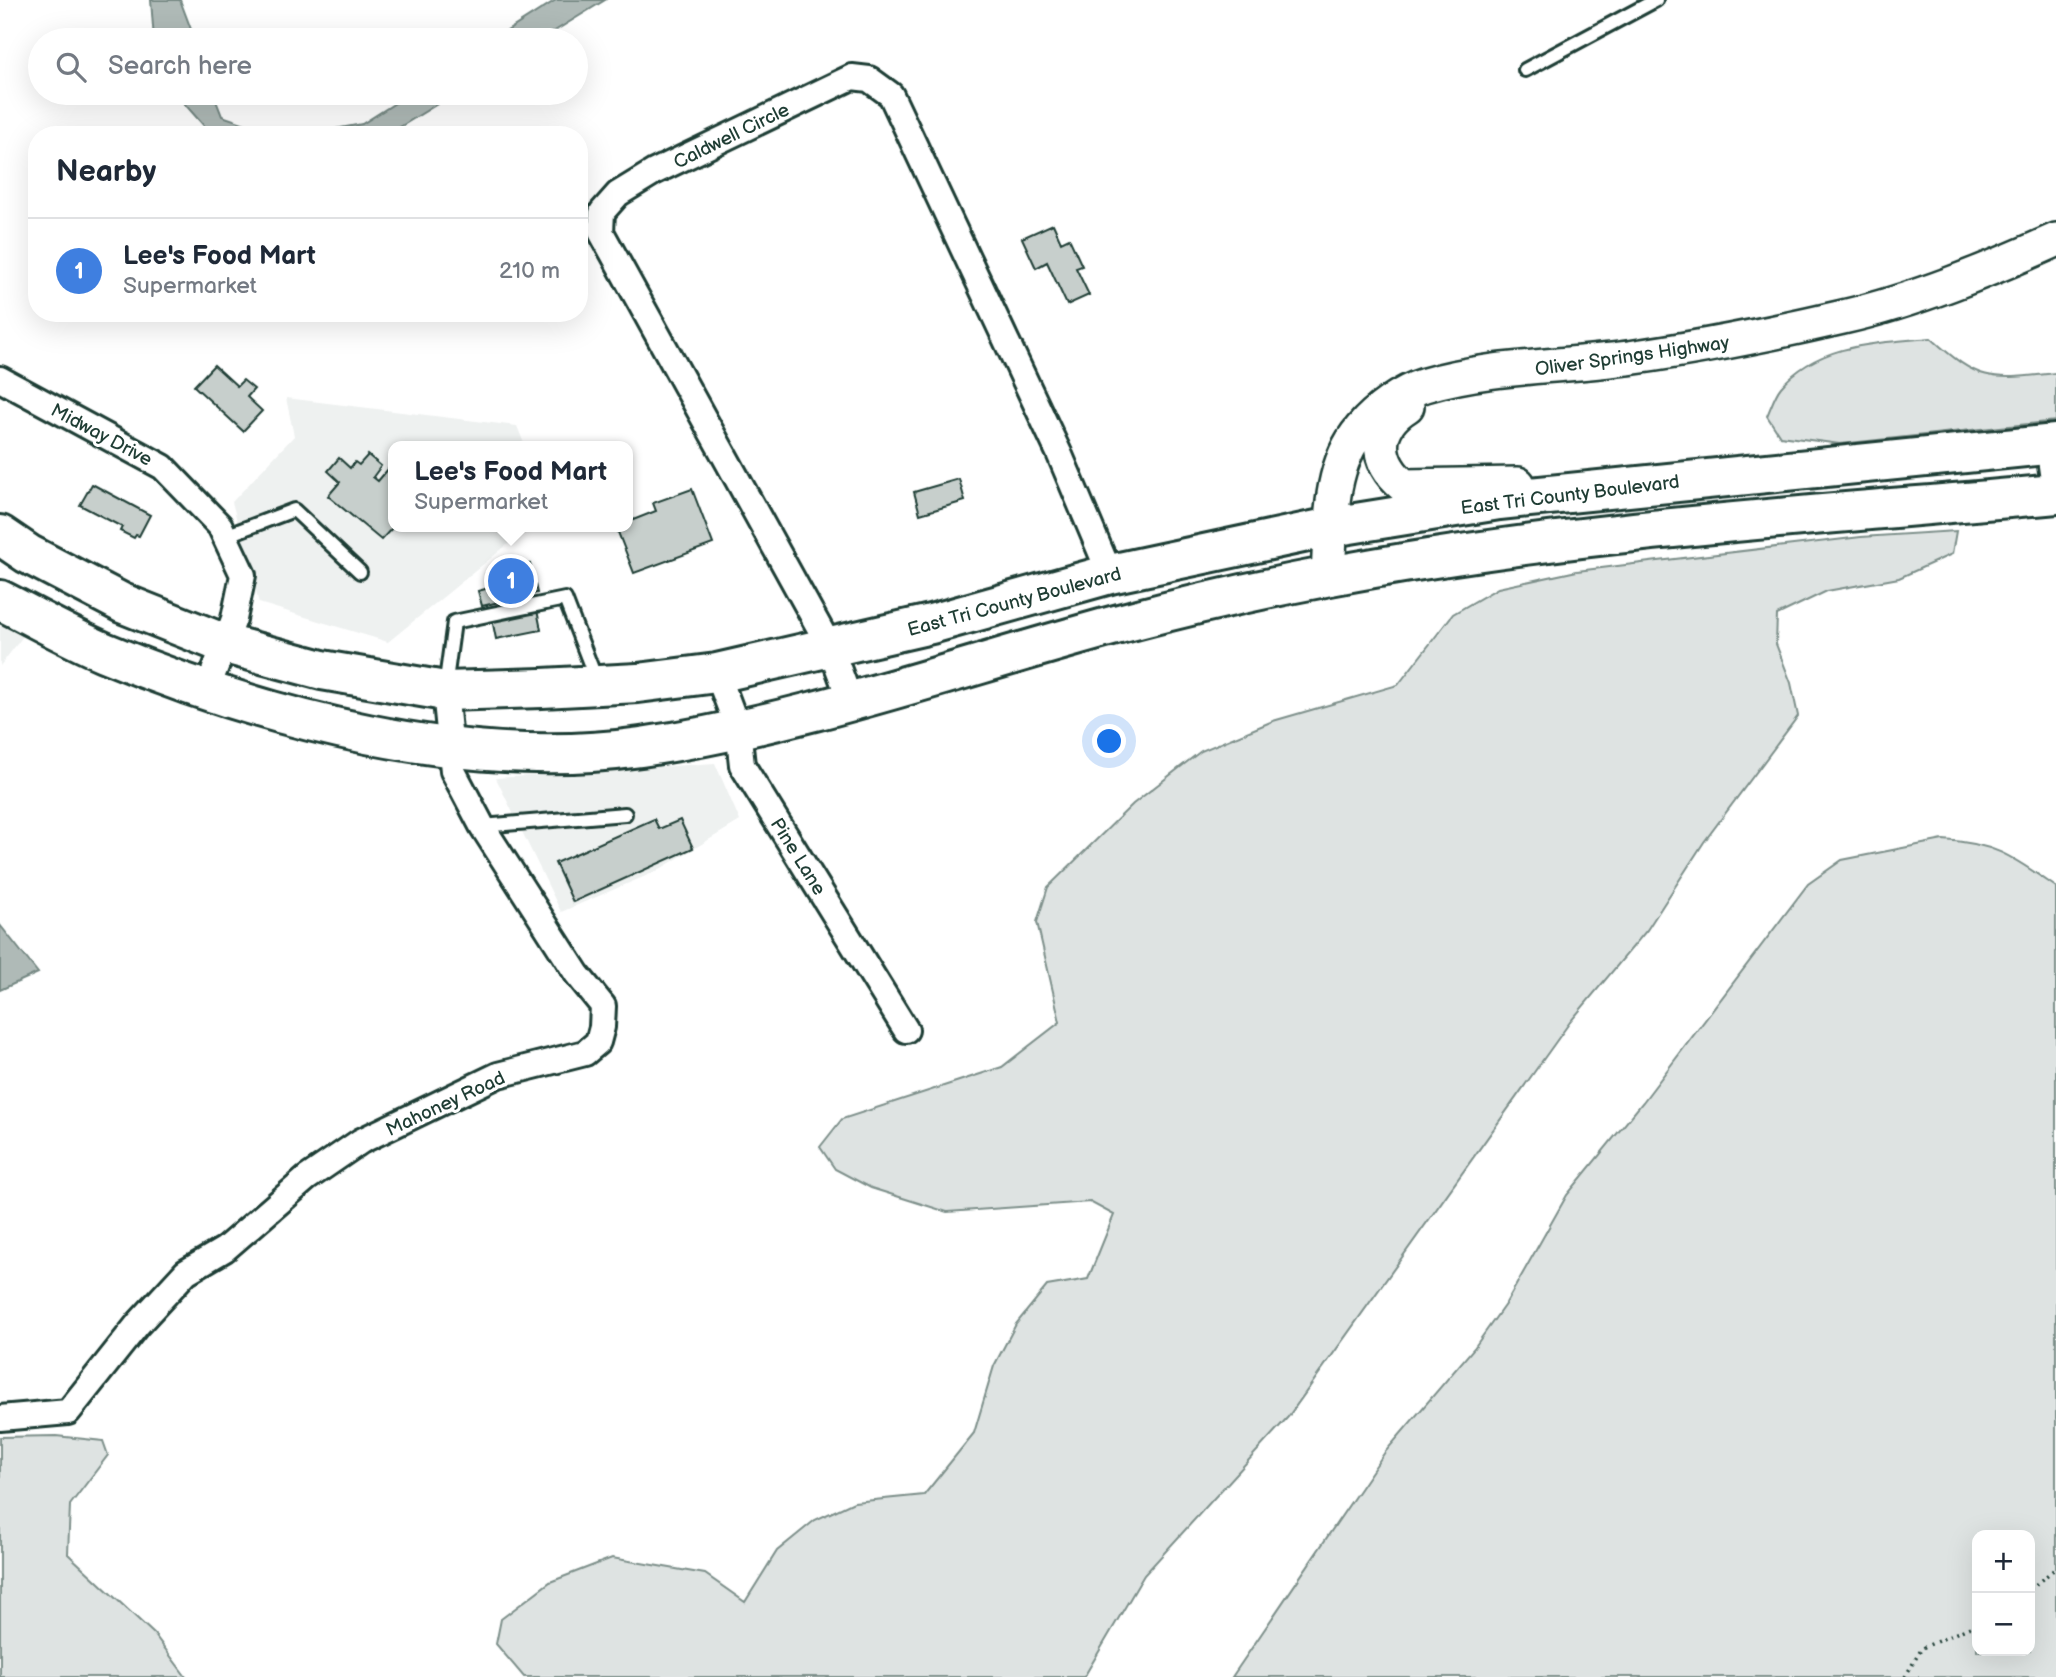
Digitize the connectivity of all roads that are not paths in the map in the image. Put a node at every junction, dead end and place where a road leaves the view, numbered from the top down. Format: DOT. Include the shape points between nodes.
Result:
graph roads {
  1 [pos="1656,0"];
  2 [pos="1525,70"];
  3 [pos="2056,240"];
  4 [pos="1497,373"];
  5 [pos="0,379"];
  6 [pos="2052,444"];
  7 [pos="1667,483"];
  8 [pos="2055,496"];
  9 [pos="1331,527"];
  10 [pos="0,535"];
  11 [pos="225,536"];
  12 [pos="360,572"];
  13 [pos="1110,574"];
  14 [pos="1328,576"];
  15 [pos="0,600"];
  16 [pos="225,644"];
  17 [pos="831,649"];
  18 [pos="716,673"];
  19 [pos="598,685"];
  20 [pos="207,690"];
  21 [pos="445,691"];
  22 [pos="850,703"];
  23 [pos="738,729"];
  24 [pos="452,748"];
  25 [pos="625,814"];
  26 [pos="482,826"];
  27 [pos="906,1030"];
  28 [pos="0,1418"];
  1 -- 2 [label="lane"];
  3 -- 4 [label="main road, Oliver Springs Highway" via="1847,316 1634,357"];
  4 -- 7 [label="main road" via="1402,409 1381,440 1389,474 1404,486"];
  4 -- 9 [label="main road, Oliver Springs Highway" via="1423,385 1390,403 1360,430 1343,458"];
  5 -- 11 [label="street, Midway Drive" via="163,467"];
  6 -- 7 [label="highway, East Tri County Boulevard"];
  6 -- 8 [label="street"];
  7 -- 9 [label="highway, East Tri County Boulevard" via="1499,500"];
  8 -- 14 [label="highway" via="1581,536"];
  9 -- 13 [label="highway, East Tri County Boulevard"];
  9 -- 14 [label="main road, Oliver Springs Highway"];
  10 -- 16 [label="highway, East Tri County Boulevard" via="122,603"];
  11 -- 12 [label="lane" via="294,510"];
  11 -- 16 [label="street, Midway Drive" via="243,575"];
  13 -- 17 [label="highway, East Tri County Boulevard"];
  13 -- 17 [label="street, Caldwell Circle" via="1059,453 891,95 869,79 852,77 654,172 618,194 602,212 601,232"];
  14 -- 22 [label="highway" via="1127,622"];
  15 -- 20 [label="highway" via="102,651"];
  16 -- 20 [label="street, Midway Drive"];
  16 -- 21 [label="highway, East Tri County Boulevard" via="322,670"];
  17 -- 18 [label="highway, East Tri County Boulevard"];
  17 -- 22 [label="street, Caldwell Circle"];
  18 -- 19 [label="highway, East Tri County Boulevard"];
  18 -- 23 [label="street, Pine Lane"];
  19 -- 21 [label="highway, East Tri County Boulevard"];
  19 -- 21 [label="lane" via="565,598 454,622"];
  20 -- 24 [label="highway" via="412,744"];
  21 -- 24 [label="street, Mahoney Road"];
  22 -- 23 [label="highway"];
  23 -- 24 [label="highway" via="625,748"];
  23 -- 27 [label="street, Pine Lane" via="742,765"];
  24 -- 26 [label="street, Mahoney Road" via="453,771"];
  25 -- 26 [label="lane"];
  26 -- 28 [label="street, Mahoney Road" via="577,974 603,1006 598,1042 585,1054 498,1075 361,1141 307,1178 225,1249 186,1272 68,1412"];
}
